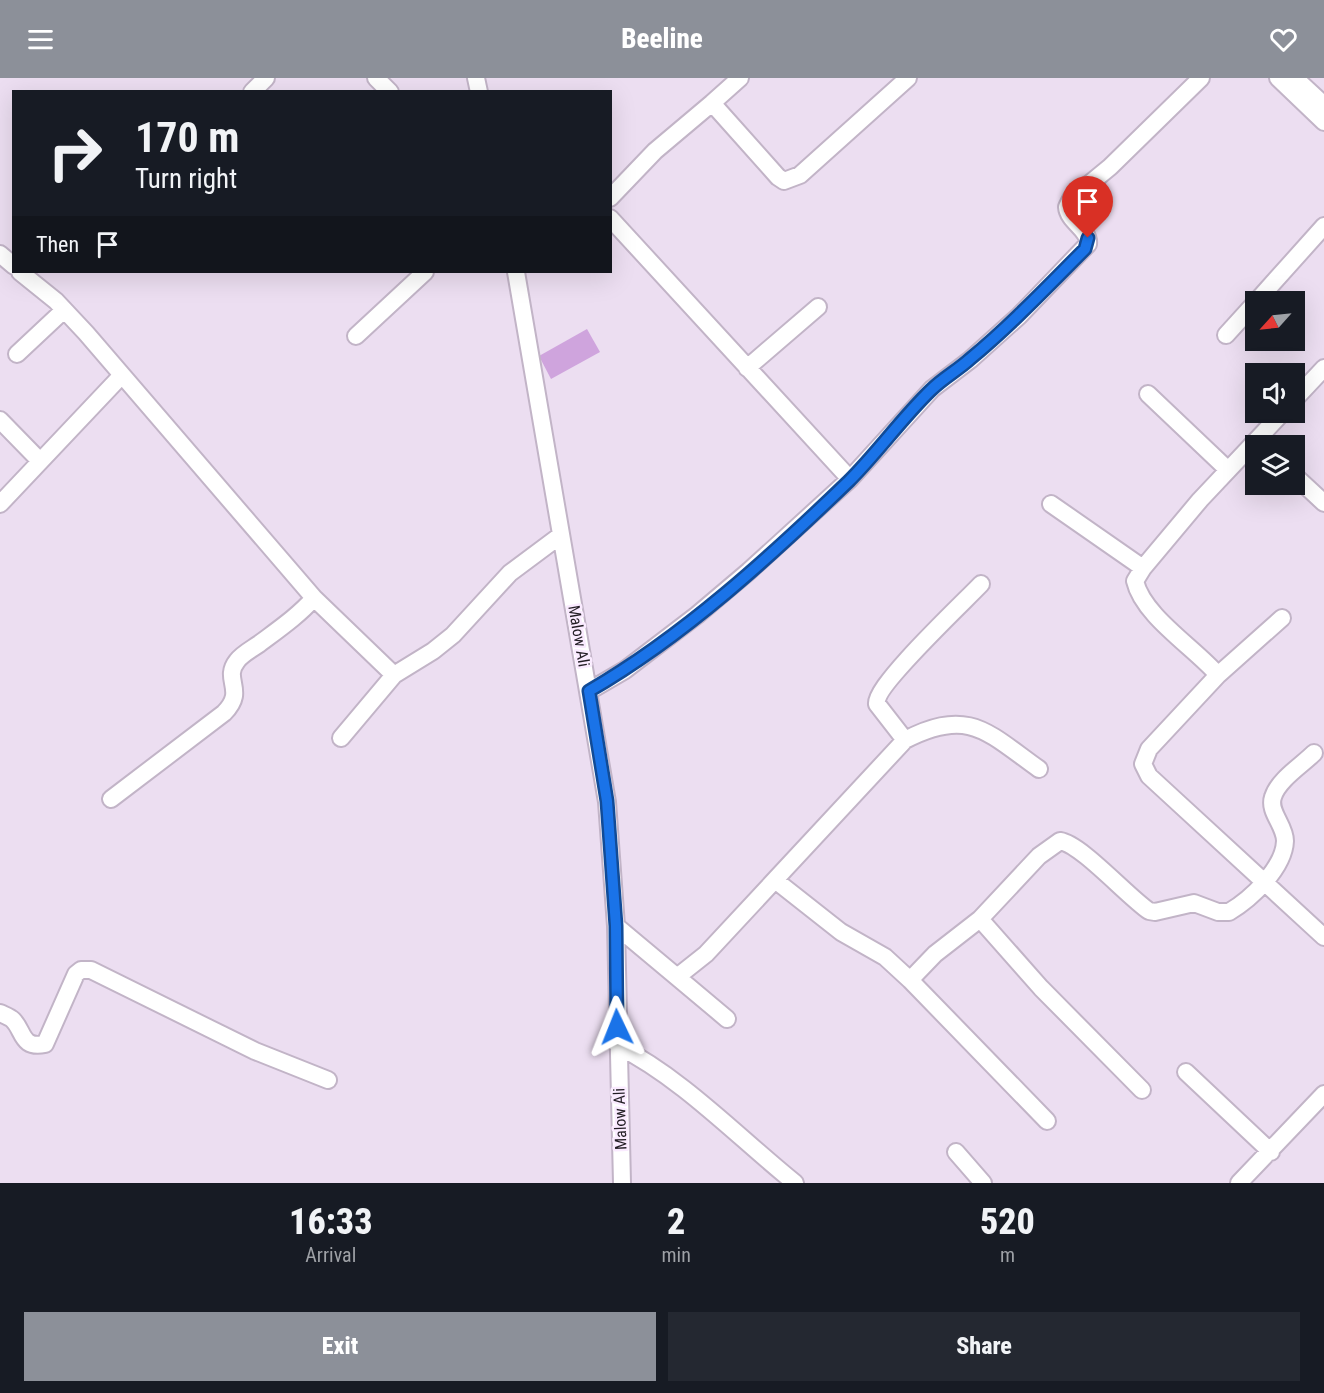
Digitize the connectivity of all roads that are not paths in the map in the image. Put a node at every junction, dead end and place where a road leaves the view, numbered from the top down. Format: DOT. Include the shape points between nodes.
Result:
graph roads {
  1 [pos="266,78"];
  2 [pos="376,78"];
  3 [pos="740,78"];
  4 [pos="908,78"];
  5 [pos="1201,78"];
  6 [pos="1278,78"];
  7 [pos="1295,78"];
  8 [pos="254,90"];
  9 [pos="388,90"];
  10 [pos="712,103"];
  11 [pos="1324,105"];
  12 [pos="1324,122"];
  13 [pos="612,196"];
  14 [pos="612,220"];
  15 [pos="1324,226"];
  16 [pos="0,254"];
  17 [pos="12,264"];
  18 [pos="21,273"];
  19 [pos="424,273"];
  20 [pos="519,273"];
  21 [pos="1266,291"];
  22 [pos="818,307"];
  23 [pos="64,309"];
  24 [pos="1245,314"];
  25 [pos="1226,335"];
  26 [pos="356,336"];
  27 [pos="16,354"];
  28 [pos="747,368"];
  29 [pos="1324,368"];
  30 [pos="122,375"];
  31 [pos="1305,388"];
  32 [pos="1148,394"];
  33 [pos="0,420"];
  34 [pos="1245,455"];
  35 [pos="40,461"];
  36 [pos="1227,469"];
  37 [pos="850,479"];
  38 [pos="1305,485"];
  39 [pos="1324,503"];
  40 [pos="0,504"];
  41 [pos="1051,504"];
  42 [pos="561,535"];
  43 [pos="1143,568"];
  44 [pos="981,584"];
  45 [pos="314,598"];
  46 [pos="1282,618"];
  47 [pos="394,675"];
  48 [pos="1218,675"];
  49 [pos="589,691"];
  50 [pos="341,738"];
  51 [pos="905,740"];
  52 [pos="1314,753"];
  53 [pos="1039,769"];
  54 [pos="111,799"];
  55 [pos="775,880"];
  56 [pos="1264,882"];
  57 [pos="980,919"];
  58 [pos="616,926"];
  59 [pos="1324,937"];
  60 [pos="677,977"];
  61 [pos="910,980"];
  62 [pos="0,1013"];
  63 [pos="727,1019"];
  64 [pos="618,1046"];
  65 [pos="1186,1072"];
  66 [pos="328,1080"];
  67 [pos="1142,1090"];
  68 [pos="1321,1103"];
  69 [pos="1047,1121"];
  70 [pos="956,1152"];
  71 [pos="1270,1152"];
  72 [pos="622,1183"];
  73 [pos="795,1183"];
  74 [pos="983,1183"];
  75 [pos="1239,1183"];
  1 -- 8 [label="street"];
  2 -- 9 [label="street"];
  3 -- 10 [label="street"];
  4 -- 10 [label="street" via="790,180 778,177"];
  5 -- 37 [label="street" via="1068,204 1068,214 1088,238 1085,249 994,338 932,389"];
  6 -- 12 [label="street"];
  7 -- 11 [label="street"];
  10 -- 13 [label="street" via="655,151"];
  14 -- 28 [label="street"];
  15 -- 21 [label="street"];
  16 -- 17 [label="street"];
  18 -- 23 [label="street"];
  19 -- 26 [label="street"];
  20 -- 42 [label="street, Malow Ali"];
  22 -- 28 [label="street"];
  23 -- 27 [label="street"];
  23 -- 30 [label="street"];
  24 -- 25 [label="street"];
  28 -- 37 [label="street"];
  29 -- 31 [label="street"];
  30 -- 35 [label="street"];
  30 -- 45 [label="street"];
  32 -- 36 [label="street"];
  33 -- 35 [label="street"];
  34 -- 36 [label="street"];
  35 -- 40 [label="street"];
  36 -- 43 [label="street"];
  37 -- 49 [label="street" via="697,615 625,670"];
  38 -- 39 [label="street"];
  41 -- 43 [label="street"];
  42 -- 47 [label="street" via="510,573 453,635"];
  42 -- 49 [label="street, Malow Ali"];
  43 -- 48 [label="street" via="1135,581 1138,593"];
  44 -- 51 [label="street" via="880,692 877,704"];
  45 -- 47 [label="street"];
  45 -- 54 [label="street" via="301,613 238,659 232,672 236,694 224,713"];
  46 -- 48 [label="street"];
  47 -- 50 [label="street"];
  48 -- 56 [label="street" via="1149,749 1144,770"];
  49 -- 58 [label="street, Malow Ali" via="607,801"];
  51 -- 53 [label="street" via="929,728 960,723 987,731"];
  51 -- 55 [label="street"];
  52 -- 56 [label="street" via="1278,786 1273,796 1274,813 1285,840 1279,861"];
  55 -- 60 [label="street" via="706,954"];
  55 -- 61 [label="street" via="841,932 885,957"];
  56 -- 57 [label="street" via="1229,912 1194,903 1149,911 1093,863 1060,841 1039,856"];
  56 -- 59 [label="street"];
  57 -- 61 [label="street" via="935,954"];
  57 -- 67 [label="street" via="1041,988"];
  58 -- 60 [label="street"];
  58 -- 64 [label="street, Malow Ali"];
  60 -- 63 [label="street"];
  61 -- 69 [label="street"];
  62 -- 66 [label="street" via="12,1018 21,1037 45,1044 76,974 91,970 255,1051"];
  64 -- 72 [label="street, Malow Ali"];
  64 -- 73 [label="street" via="698,1102"];
  65 -- 71 [label="street"];
  68 -- 71 [label="street"];
  70 -- 74 [label="street"];
  71 -- 75 [label="street"];
}
